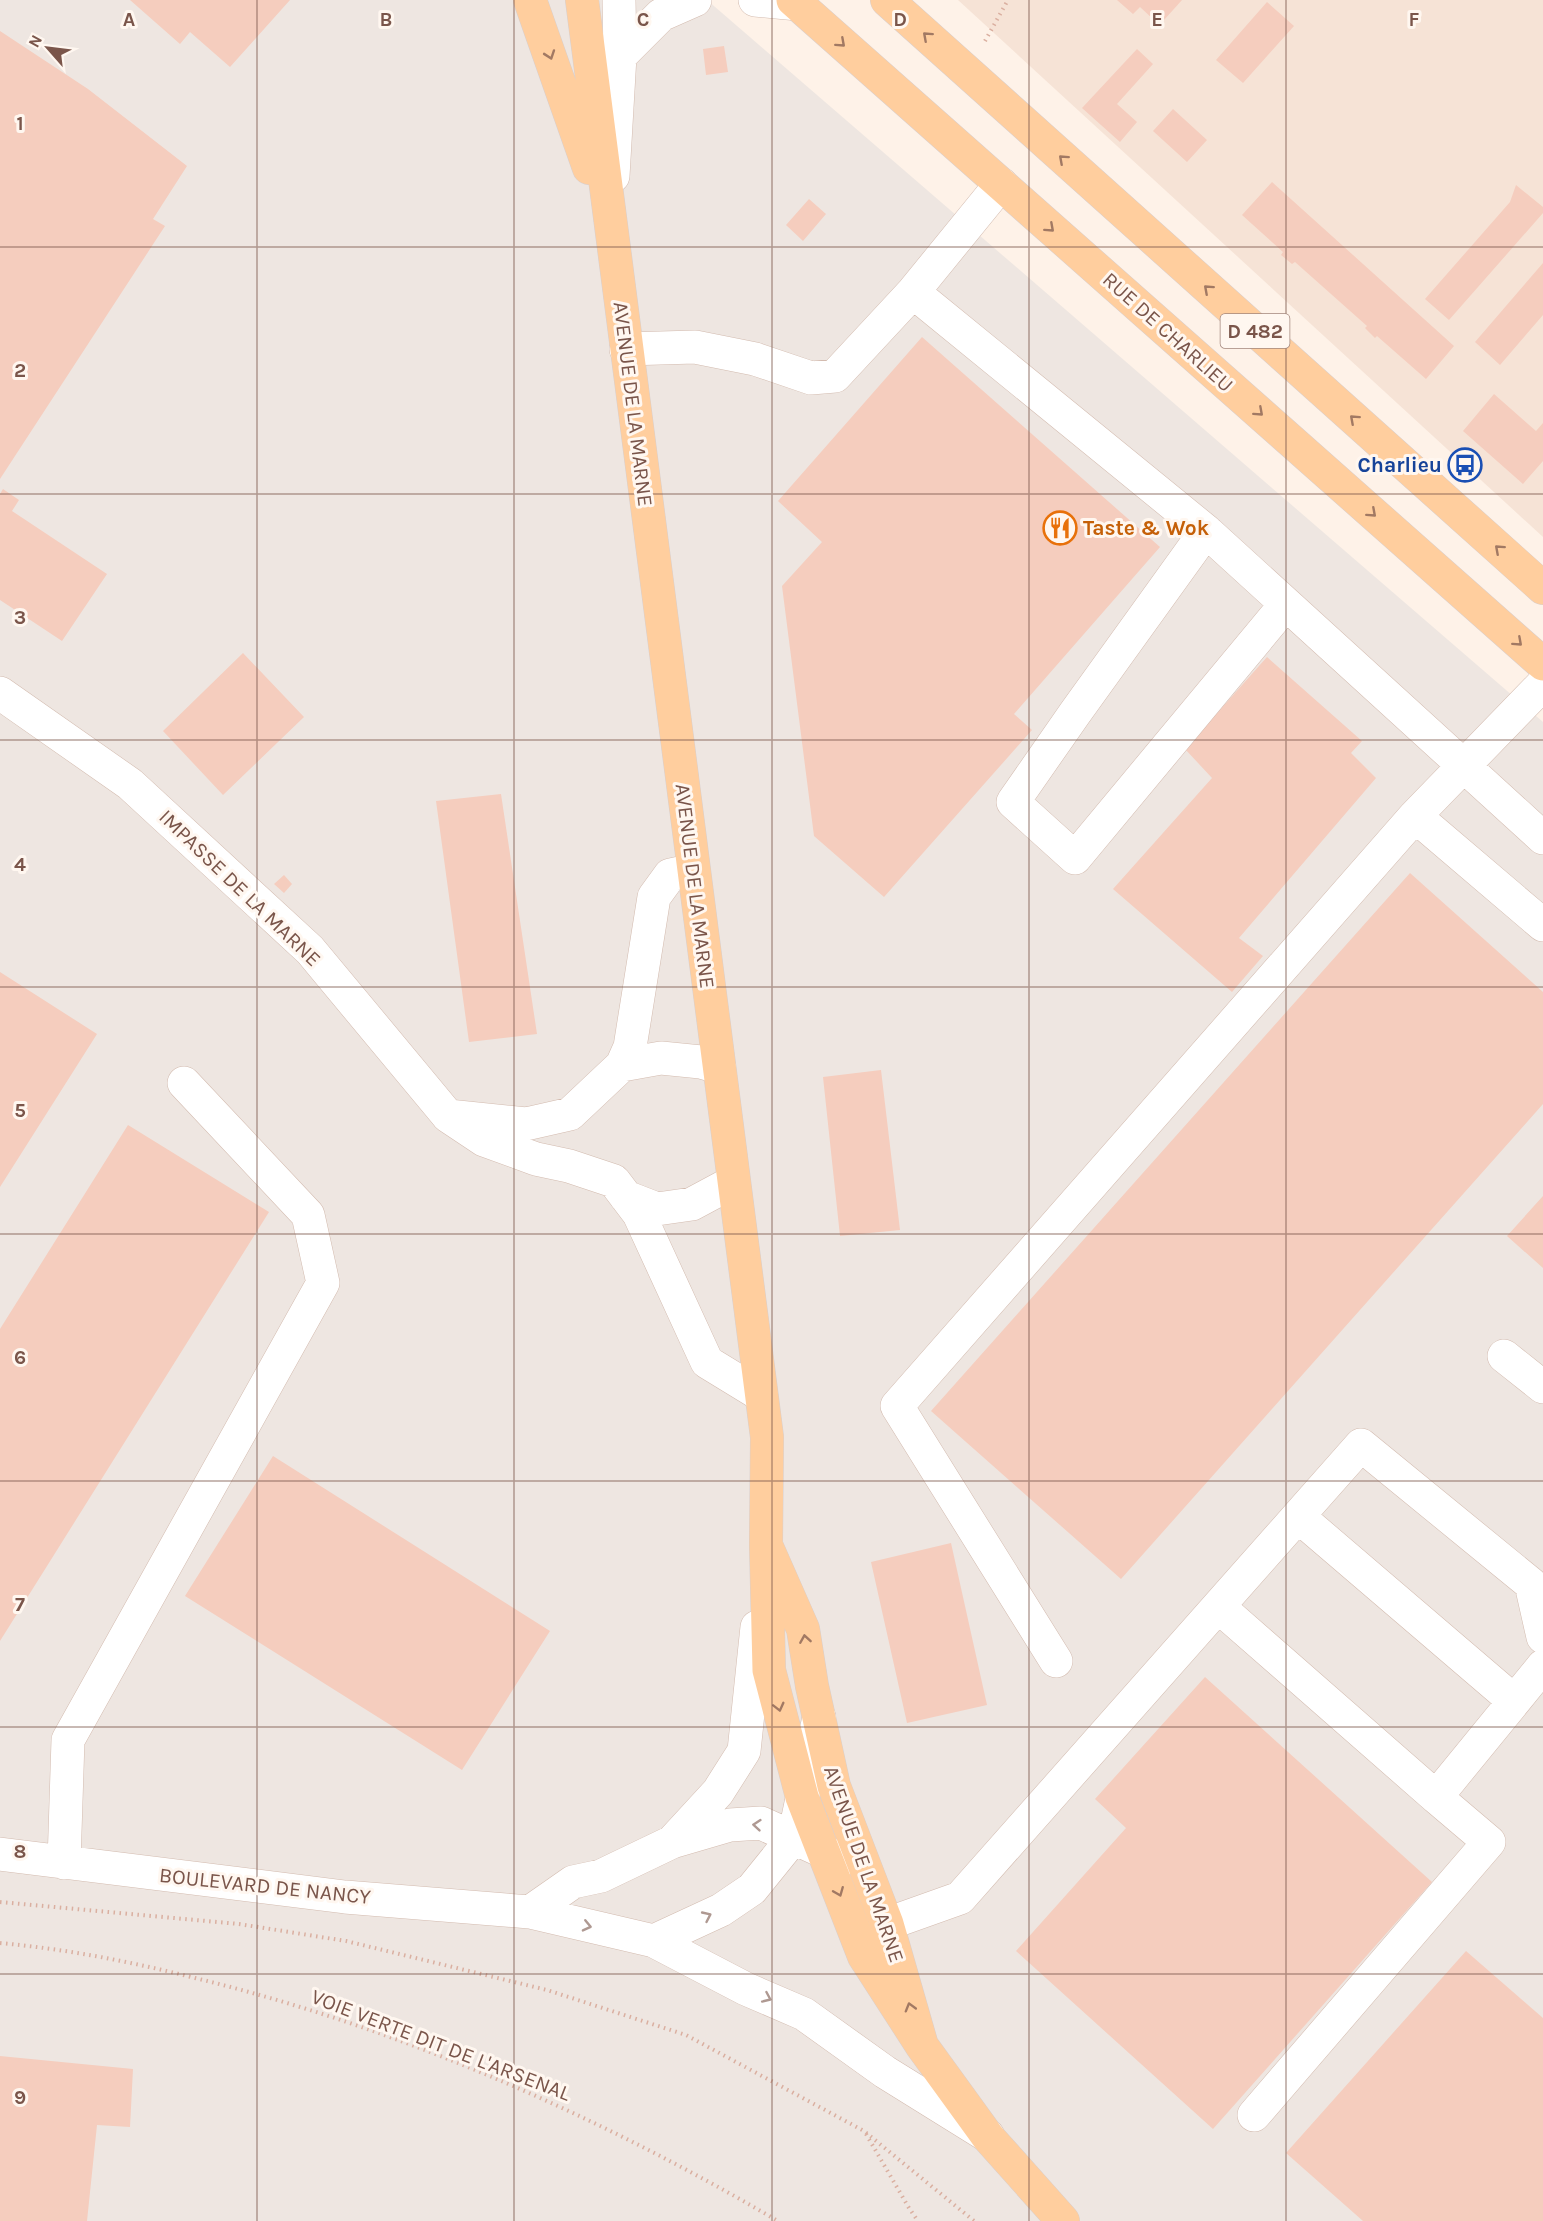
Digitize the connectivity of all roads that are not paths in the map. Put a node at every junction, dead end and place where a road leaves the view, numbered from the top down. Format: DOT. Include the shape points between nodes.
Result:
graph roads {
  1 [pos="530,0"];
  2 [pos="582,0"];
  3 [pos="619,0"];
  4 [pos="695,0"];
  5 [pos="755,0"];
  6 [pos="886,0"];
  7 [pos="795,2"];
  8 [pos="620,56"];
  9 [pos="1001,184"];
  10 [pos="610,229"];
  11 [pos="913,292"];
  12 [pos="626,349"];
  13 [pos="1206,531"];
  14 [pos="1543,588"];
  15 [pos="1286,604"];
  16 [pos="1543,664"];
  17 [pos="1543,684"];
  18 [pos="0,693"];
  19 [pos="1463,766"];
  20 [pos="1415,816"];
  21 [pos="1543,838"];
  22 [pos="693,870"];
  23 [pos="1543,925"];
  24 [pos="622,1065"];
  25 [pos="719,1067"];
  26 [pos="184,1083"];
  27 [pos="448,1116"];
  28 [pos="733,1182"];
  29 [pos="626,1197"];
  30 [pos="1504,1356"];
  31 [pos="1543,1387"];
  32 [pos="761,1395"];
  33 [pos="1299,1517"];
  34 [pos="766,1545"];
  35 [pos="1219,1606"];
  36 [pos="1543,1637"];
  37 [pos="1056,1661"];
  38 [pos="1543,1666"];
  39 [pos="1514,1701"];
  40 [pos="819,1717"];
  41 [pos="802,1797"];
  42 [pos="1436,1797"];
  43 [pos="672,1842"];
  44 [pos="808,1843"];
  45 [pos="0,1854"];
  46 [pos="63,1863"];
  47 [pos="868,1873"];
  48 [pos="530,1912"];
  49 [pos="887,1924"];
  50 [pos="654,1941"];
  51 [pos="922,2046"];
  52 [pos="1254,2115"];
  53 [pos="988,2137"];
  54 [pos="1063,2221"];
  1 -- 10 [label="main road, one-way"];
  2 -- 10 [label="main road, AVENUE DE LA MARNE"];
  3 -- 8 [label="street, AVENUE DE LA MARNE"];
  4 -- 8 [label="street" via="661,15"];
  5 -- 7 [label="street"];
  14 -- 6 [label="main road, D 482, one-way"];
  7 -- 9 [label="main road, RUE DE CHARLIEU / D 482, one-way"];
  8 -- 10 [label="street, AVENUE DE LA MARNE"];
  9 -- 11 [label="street"];
  9 -- 16 [label="main road, RUE DE CHARLIEU / D 482, one-way"];
  10 -- 12 [label="main road, AVENUE DE LA MARNE"];
  11 -- 12 [label="street" via="835,376 811,378 754,359 695,347"];
  11 -- 13 [label="street"];
  12 -- 22 [label="main road, AVENUE DE LA MARNE"];
  13 -- 15 [label="street"];
  13 -- 15 [label="street" via="1013,802 1075,858"];
  15 -- 19 [label="street"];
  17 -- 19 [label="street"];
  18 -- 27 [label="street, IMPASSE DE LA MARNE" via="130,784 310,950"];
  19 -- 20 [label="street"];
  19 -- 21 [label="street"];
  20 -- 23 [label="street"];
  20 -- 37 [label="street" via="897,1407"];
  22 -- 24 [label="street" via="670,875 654,897 630,1047"];
  22 -- 25 [label="main road, AVENUE DE LA MARNE"];
  24 -- 25 [label="street" via="660,1058"];
  24 -- 27 [label="street" via="570,1114 526,1124"];
  25 -- 28 [label="main road, AVENUE DE LA MARNE"];
  26 -- 46 [label="street" via="308,1215 323,1283 68,1740"];
  27 -- 29 [label="street, IMPASSE DE LA MARNE" via="484,1140 614,1181"];
  28 -- 29 [label="street, IMPASSE DE LA MARNE" via="692,1204 657,1209"];
  28 -- 32 [label="main road, AVENUE DE LA MARNE"];
  29 -- 32 [label="street, IMPASSE DE LA MARNE" via="639,1214 707,1362"];
  30 -- 31 [label="street"];
  32 -- 34 [label="main road, AVENUE DE LA MARNE" via="767,1437"];
  33 -- 35 [label="street"];
  33 -- 36 [label="street" via="1361,1445 1531,1584"];
  33 -- 39 [label="street"];
  40 -- 34 [label="main road, AVENUE DE LA MARNE, one-way" via="804,1629"];
  34 -- 41 [label="main road, AVENUE DE LA MARNE, one-way" via="769,1670"];
  34 -- 43 [label="street" via="744,1751 718,1792"];
  35 -- 42 [label="street"];
  35 -- 49 [label="street" via="960,1898"];
  38 -- 39 [label="street"];
  39 -- 42 [label="street"];
  40 -- 41 [label="street"];
  40 -- 47 [label="main road, AVENUE DE LA MARNE" via="834,1786"];
  41 -- 44 [label="main road, AVENUE DE LA MARNE"];
  42 -- 52 [label="street" via="1489,1842"];
  44 -- 43 [label="street, one-way" via="761,1823 730,1825"];
  43 -- 48 [label="street" via="600,1876 573,1882"];
  44 -- 47 [label="street"];
  50 -- 44 [label="street, one-way" via="721,1910"];
  44 -- 51 [label="main road, AVENUE DE LA MARNE, one-way" via="864,1956"];
  45 -- 46 [label="street, BOULEVARD DE NANCY"];
  46 -- 48 [label="street, BOULEVARD DE NANCY" via="345,1897"];
  47 -- 49 [label="main road, AVENUE DE LA MARNE"];
  48 -- 50 [label="street, BOULEVARD DE NANCY, one-way"];
  51 -- 49 [label="main road, AVENUE DE LA MARNE, one-way"];
  50 -- 53 [label="street, BOULEVARD DE NANCY, one-way" via="804,2014 885,2072"];
  51 -- 53 [label="main road, AVENUE DE LA MARNE"];
  53 -- 54 [label="main road, AVENUE DE LA MARNE"];
}
